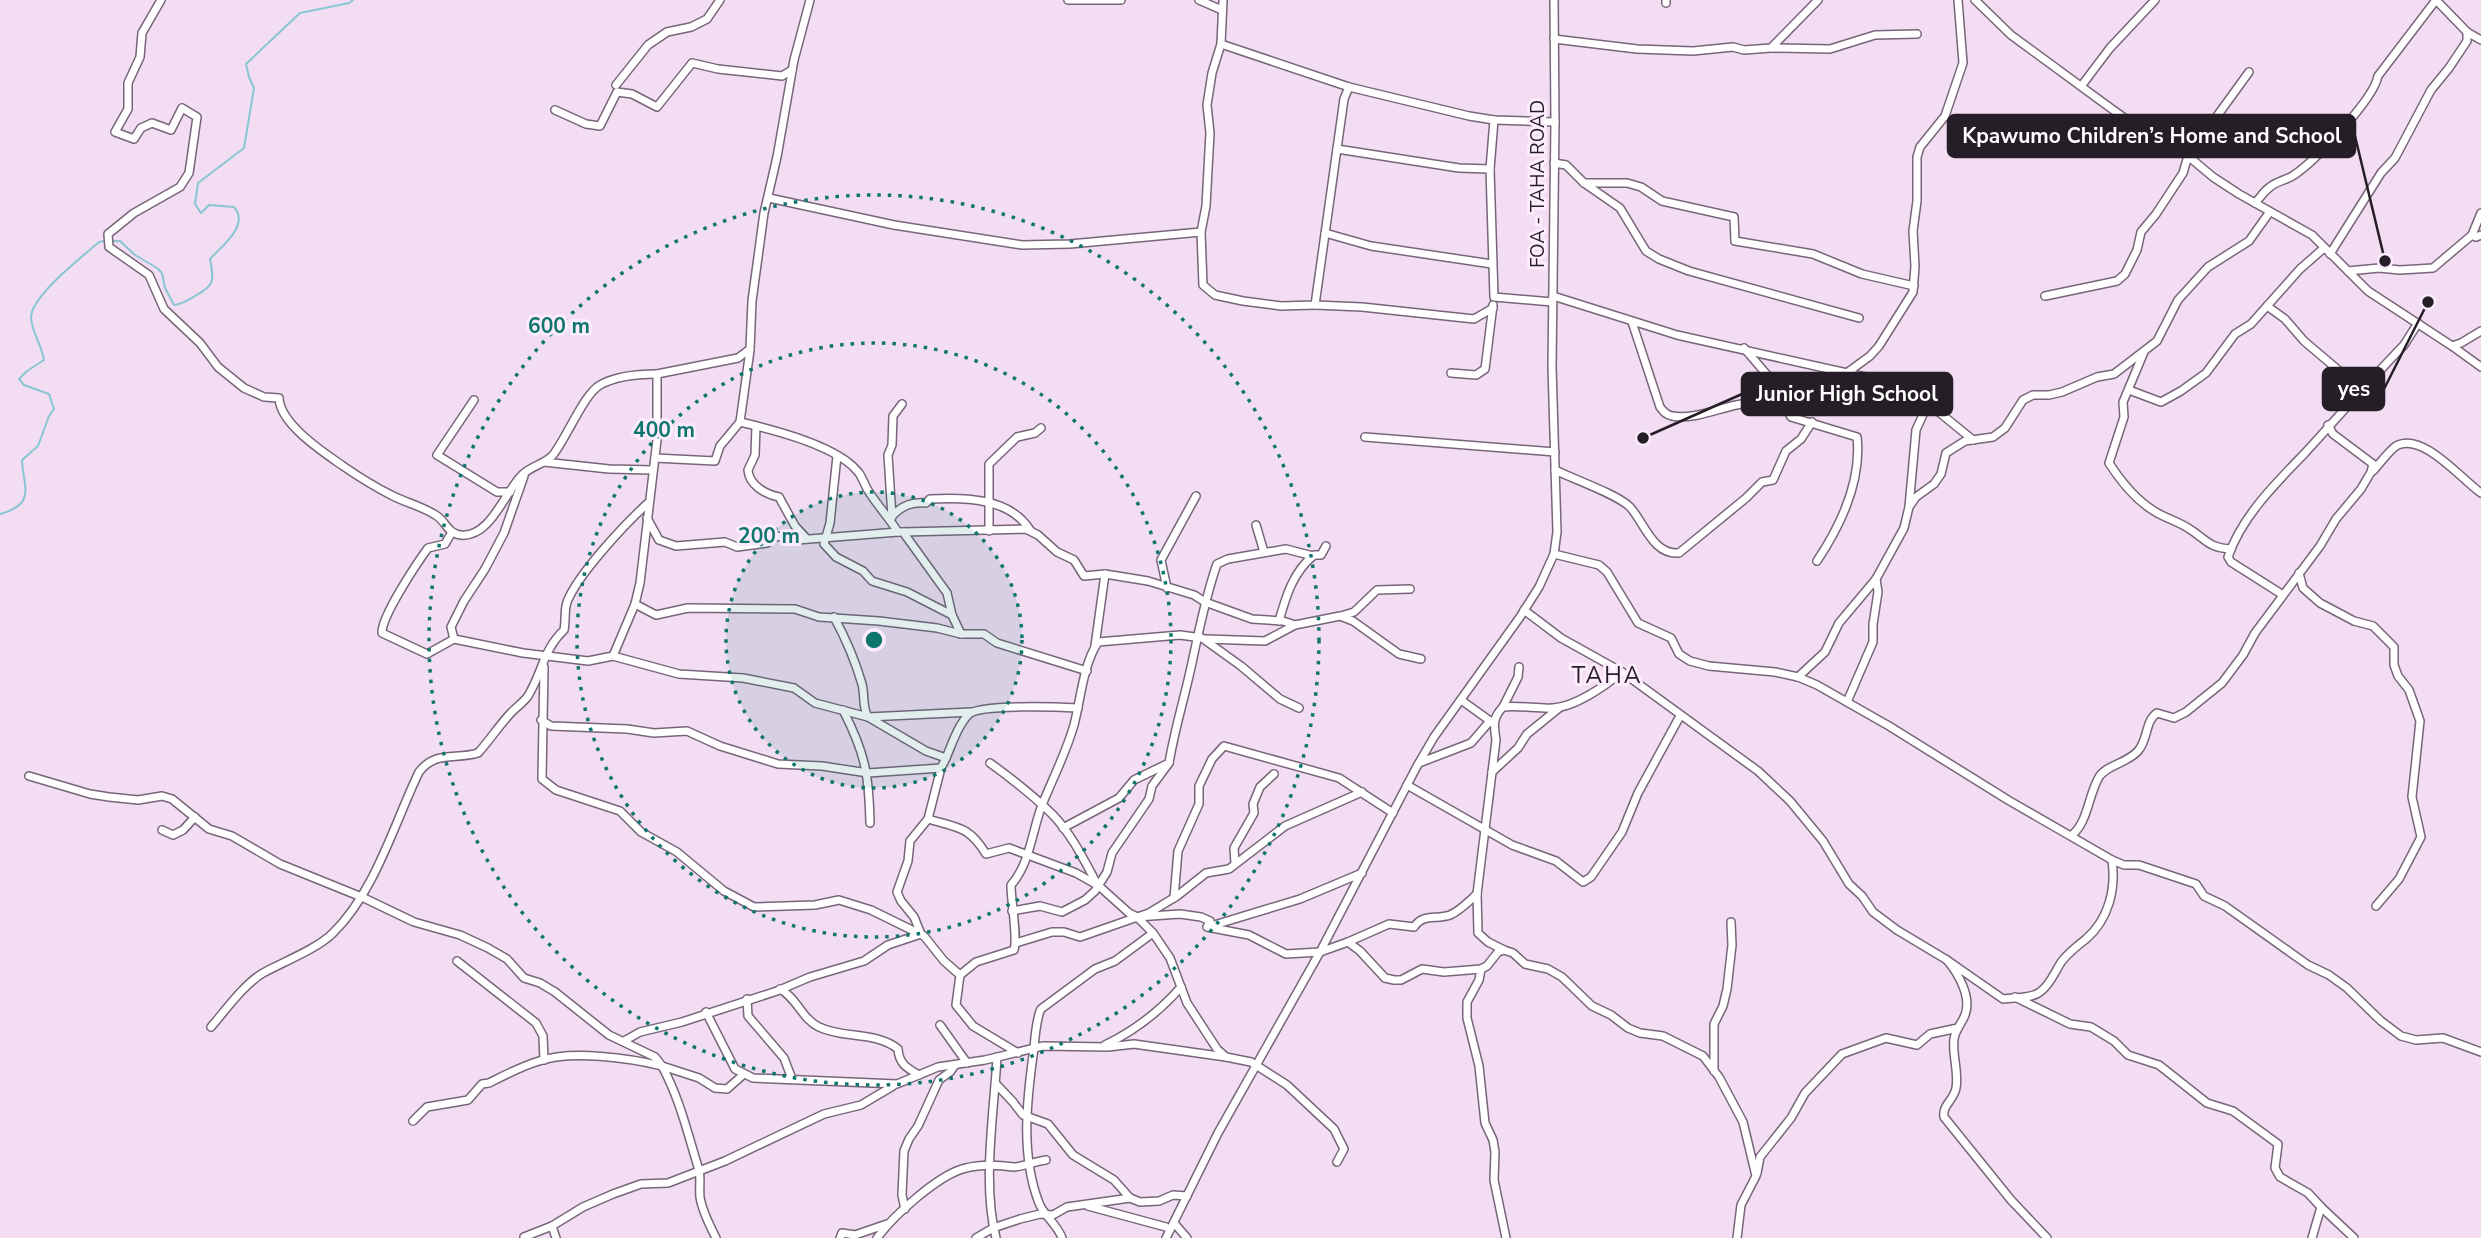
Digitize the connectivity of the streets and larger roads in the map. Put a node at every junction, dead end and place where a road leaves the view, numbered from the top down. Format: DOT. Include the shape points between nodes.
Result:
graph roads {
  1 [pos="161,0"];
  2 [pos="720,0"];
  3 [pos="810,0"];
  4 [pos="1068,0"];
  5 [pos="1121,0"];
  6 [pos="1199,0"];
  7 [pos="1223,0"];
  8 [pos="1554,0"];
  9 [pos="1818,0"];
  10 [pos="1958,0"];
  11 [pos="1975,0"];
  12 [pos="2155,0"];
  13 [pos="2436,0"];
  14 [pos="1222,10"];
  15 [pos="2467,32"];
  16 [pos="1917,34"];
  17 [pos="1554,39"];
  18 [pos="2481,40"];
  19 [pos="1221,44"];
  20 [pos="1771,48"];
  21 [pos="792,70"];
  22 [pos="2249,72"];
  23 [pos="616,85"];
  24 [pos="2082,85"];
  25 [pos="1349,87"];
  26 [pos="555,110"];
  27 [pos="1494,120"];
  28 [pos="1555,122"];
  29 [pos="1337,149"];
  30 [pos="2188,156"];
  31 [pos="1554,163"];
  32 [pos="1490,169"];
  33 [pos="1584,183"];
  34 [pos="769,198"];
  35 [pos="2255,203"];
  36 [pos="2269,213"];
  37 [pos="2481,213"];
  38 [pos="1201,232"];
  39 [pos="1325,233"];
  40 [pos="2472,235"];
  41 [pos="2481,235"];
  42 [pos="2327,251"];
  43 [pos="1492,264"];
  44 [pos="2348,271"];
  45 [pos="1914,286"];
  46 [pos="2045,296"];
  47 [pos="1494,297"];
  48 [pos="1553,299"];
  49 [pos="1315,305"];
  50 [pos="2267,306"];
  51 [pos="1493,308"];
  52 [pos="1859,318"];
  53 [pos="1632,322"];
  54 [pos="2418,324"];
  55 [pos="2481,331"];
  56 [pos="2452,346"];
  57 [pos="1744,348"];
  58 [pos="750,349"];
  59 [pos="2144,352"];
  60 [pos="2481,367"];
  61 [pos="1848,372"];
  62 [pos="1451,373"];
  63 [pos="657,374"];
  64 [pos="2129,390"];
  65 [pos="2356,396"];
  66 [pos="1782,397"];
  67 [pos="474,400"];
  68 [pos="902,404"];
  69 [pos="1926,408"];
  70 [pos="740,422"];
  71 [pos="1812,422"];
  72 [pos="2328,425"];
  73 [pos="756,426"];
  74 [pos="1041,428"];
  75 [pos="1365,437"];
  76 [pos="1973,440"];
  77 [pos="1555,452"];
  78 [pos="837,456"];
  79 [pos="656,458"];
  80 [pos="544,462"];
  81 [pos="653,470"];
  82 [pos="1555,470"];
  83 [pos="525,472"];
  84 [pos="2371,472"];
  85 [pos="510,492"];
  86 [pos="2481,492"];
  87 [pos="1196,496"];
  88 [pos="648,503"];
  89 [pos="990,503"];
  90 [pos="1909,507"];
  91 [pos="646,518"];
  92 [pos="892,518"];
  93 [pos="1256,525"];
  94 [pos="989,531"];
  95 [pos="1030,531"];
  96 [pos="452,532"];
  97 [pos="901,532"];
  98 [pos="826,537"];
  99 [pos="807,539"];
  100 [pos="1326,546"];
  101 [pos="2231,549"];
  102 [pos="1264,552"];
  103 [pos="1554,554"];
  104 [pos="1313,556"];
  105 [pos="1817,561"];
  106 [pos="2300,573"];
  107 [pos="1105,574"];
  108 [pos="1876,579"];
  109 [pos="1167,588"];
  110 [pos="1410,589"];
  111 [pos="2283,595"];
  112 [pos="1205,602"];
  113 [pos="635,604"];
  114 [pos="1524,610"];
  115 [pos="952,615"];
  116 [pos="1340,616"];
  117 [pos="834,617"];
  118 [pos="1279,621"];
  119 [pos="1295,625"];
  120 [pos="961,634"];
  121 [pos="1197,636"];
  122 [pos="454,639"];
  123 [pos="1206,639"];
  124 [pos="1095,647"];
  125 [pos="613,656"];
  126 [pos="545,659"];
  127 [pos="1421,659"];
  128 [pos="1519,667"];
  129 [pos="1087,671"];
  130 [pos="1622,672"];
  131 [pos="1798,677"];
  132 [pos="1461,700"];
  133 [pos="1847,702"];
  134 [pos="1559,706"];
  135 [pos="1503,707"];
  136 [pos="1078,708"];
  137 [pos="1299,709"];
  138 [pos="842,710"];
  139 [pos="971,712"];
  140 [pos="1680,716"];
  141 [pos="868,717"];
  142 [pos="541,720"];
  143 [pos="1492,722"];
  144 [pos="946,758"];
  145 [pos="990,763"];
  146 [pos="1169,763"];
  147 [pos="1419,763"];
  148 [pos="941,768"];
  149 [pos="868,773"];
  150 [pos="1492,773"];
  151 [pos="1274,774"];
  152 [pos="29,776"];
  153 [pos="1407,785"];
  154 [pos="1362,792"];
  155 [pos="1042,806"];
  156 [pos="1393,813"];
  157 [pos="195,817"];
  158 [pos="928,820"];
  159 [pos="870,823"];
  160 [pos="1063,828"];
  161 [pos="162,830"];
  162 [pos="1485,831"];
  163 [pos="2072,835"];
  164 [pos="1028,855"];
  165 [pos="2112,860"];
  166 [pos="1235,863"];
  167 [pos="1362,873"];
  168 [pos="1099,886"];
  169 [pos="1477,894"];
  170 [pos="360,897"];
  171 [pos="1174,898"];
  172 [pos="2376,906"];
  173 [pos="1012,911"];
  174 [pos="1137,917"];
  175 [pos="1731,922"];
  176 [pos="1207,927"];
  177 [pos="1153,933"];
  178 [pos="921,934"];
  179 [pos="1348,942"];
  180 [pos="1016,943"];
  181 [pos="1504,950"];
  182 [pos="1320,952"];
  183 [pos="1947,960"];
  184 [pos="457,961"];
  185 [pos="1481,969"];
  186 [pos="960,975"];
  187 [pos="1181,987"];
  188 [pos="780,989"];
  189 [pos="2014,997"];
  190 [pos="747,999"];
  191 [pos="706,1012"];
  192 [pos="940,1025"];
  193 [pos="211,1027"];
  194 [pos="1958,1028"];
  195 [pos="624,1041"];
  196 [pos="1101,1047"];
  197 [pos="1034,1048"];
  198 [pos="2481,1052"];
  199 [pos="1018,1053"];
  200 [pos="997,1057"];
  201 [pos="1226,1057"];
  202 [pos="544,1060"];
  203 [pos="967,1063"];
  204 [pos="955,1065"];
  205 [pos="1256,1065"];
  206 [pos="662,1066"];
  207 [pos="1714,1071"];
  208 [pos="744,1074"];
  209 [pos="919,1075"];
  210 [pos="792,1079"];
  211 [pos="897,1084"];
  212 [pos="996,1084"];
  213 [pos="1029,1118"];
  214 [pos="412,1121"];
  215 [pos="1046,1160"];
  216 [pos="1029,1162"];
  217 [pos="1337,1162"];
  218 [pos="991,1166"];
  219 [pos="699,1170"];
  220 [pos="1756,1176"];
  221 [pos="1187,1196"];
  222 [pos="1130,1198"];
  223 [pos="1084,1204"];
  224 [pos="2321,1208"];
  225 [pos="905,1209"];
  226 [pos="1048,1215"];
  227 [pos="887,1224"];
  228 [pos="552,1226"];
  229 [pos="993,1228"];
  230 [pos="1170,1230"];
  231 [pos="524,1237"];
  232 [pos="556,1238"];
  233 [pos="716,1238"];
  234 [pos="840,1238"];
  235 [pos="877,1238"];
  236 [pos="976,1238"];
  237 [pos="996,1238"];
  238 [pos="1062,1238"];
  239 [pos="1188,1238"];
  240 [pos="1506,1238"];
  241 [pos="1737,1238"];
  242 [pos="2047,1238"];
  243 [pos="2312,1238"];
  244 [pos="2354,1238"];
  1 -- 96 [label="street" via="142,33 140,57 128,83 128,109 115,132 134,139 141,128 152,123 171,131 182,108 197,117 189,173 180,187 108,234 109,247 149,275 164,309 218,367 244,388 279,398 279,406 296,429 324,453 362,479 438,516"];
  2 -- 23 [label="street" via="707,19 667,32 648,45"];
  3 -- 21 [label="street"];
  4 -- 5 [label="street"];
  6 -- 14 [label="street"];
  7 -- 14 [label="street"];
  8 -- 17 [label="street, FOA - TAHA ROAD"];
  9 -- 20 [label="street"];
  10 -- 45 [label="street" via="1961,72 1945,116 1917,157"];
  11 -- 24 [label="street" via="2011,35"];
  12 -- 24 [label="street"];
  13 -- 15 [label="street"];
  13 -- 35 [label="street" via="2378,76 2377,86 2330,142 2294,175 2269,187"];
  14 -- 19 [label="street"];
  15 -- 18 [label="street"];
  15 -- 42 [label="street" via="2467,41 2431,90 2395,158"];
  16 -- 20 [label="street" via="1875,35 1830,49"];
  17 -- 20 [label="street" via="1637,49"];
  17 -- 28 [label="street, FOA - TAHA ROAD"];
  19 -- 25 [label="street"];
  19 -- 38 [label="street" via="1207,105 1209,181"];
  21 -- 26 [label="street" via="782,76 692,63 657,107 617,92 600,126"];
  21 -- 34 [label="street"];
  22 -- 30 [label="street"];
  24 -- 30 [label="street" via="2137,127"];
  25 -- 27 [label="street"];
  25 -- 29 [label="street"];
  27 -- 28 [label="street"];
  27 -- 32 [label="street"];
  28 -- 31 [label="street, FOA - TAHA ROAD"];
  29 -- 32 [label="street"];
  29 -- 39 [label="street"];
  30 -- 35 [label="street"];
  30 -- 46 [label="street" via="2183,173 2141,232 2125,274 2117,281"];
  31 -- 33 [label="street" via="1566,165"];
  31 -- 48 [label="street, FOA - TAHA ROAD"];
  32 -- 43 [label="street"];
  33 -- 45 [label="street" via="1641,187 1662,201 1734,217 1735,240 1813,254 1862,274"];
  33 -- 52 [label="street" via="1620,208 1646,251 1659,259"];
  34 -- 38 [label="street" via="894,225 1022,245"];
  34 -- 58 [label="street" via="754,288"];
  35 -- 36 [label="street"];
  36 -- 42 [label="street" via="2312,235"];
  36 -- 59 [label="street" via="2249,241 2208,267 2178,300 2157,341"];
  37 -- 40 [label="street"];
  38 -- 49 [label="street" via="1203,285 1215,295 1281,306"];
  39 -- 43 [label="street" via="1371,246"];
  39 -- 49 [label="street"];
  40 -- 41 [label="street"];
  40 -- 44 [label="street" via="2433,268"];
  42 -- 44 [label="street"];
  42 -- 50 [label="street" via="2300,269"];
  43 -- 47 [label="street"];
  44 -- 54 [label="street" via="2368,292"];
  45 -- 61 [label="street" via="1879,346"];
  47 -- 48 [label="street"];
  47 -- 51 [label="street"];
  48 -- 53 [label="street"];
  48 -- 77 [label="street, FOA - TAHA ROAD"];
  49 -- 51 [label="street" via="1474,319"];
  50 -- 64 [label="street" via="2235,334 2206,373 2182,391 2161,402"];
  50 -- 65 [label="street" via="2350,380"];
  51 -- 62 [label="street" via="1485,369 1476,375"];
  53 -- 57 [label="street"];
  53 -- 66 [label="street" via="1665,413 1686,416"];
  54 -- 56 [label="street"];
  54 -- 65 [label="street"];
  55 -- 56 [label="street"];
  56 -- 60 [label="street"];
  57 -- 61 [label="street"];
  57 -- 66 [label="street"];
  58 -- 63 [label="street" via="738,358"];
  58 -- 70 [label="street"];
  59 -- 64 [label="street"];
  59 -- 76 [label="street" via="2114,374 2023,400 2005,428 1993,437"];
  61 -- 66 [label="street" via="1837,380 1817,380 1809,388"];
  61 -- 69 [label="street" via="1874,379"];
  63 -- 79 [label="street"];
  63 -- 80 [label="street" via="601,385 585,400 573,425"];
  64 -- 101 [label="street" via="2109,463 2151,509 2216,548"];
  65 -- 72 [label="street"];
  66 -- 71 [label="street" via="1791,417"];
  67 -- 85 [label="street" via="437,455 496,492"];
  68 -- 92 [label="street" via="893,416 888,455"];
  69 -- 76 [label="street" via="1935,409"];
  69 -- 90 [label="street" via="1916,430"];
  70 -- 73 [label="street"];
  70 -- 79 [label="street" via="720,446 715,461"];
  71 -- 82 [label="street" via="1786,452 1773,480 1762,482 1679,553 1664,552 1656,545 1627,504"];
  71 -- 105 [label="street" via="1857,437 1859,454 1851,497"];
  72 -- 84 [label="street" via="2333,434 2368,458 2373,464"];
  72 -- 101 [label="street" via="2281,475"];
  73 -- 78 [label="street" via="805,440"];
  73 -- 99 [label="street" via="755,455 748,470 751,482 779,497"];
  74 -- 89 [label="street" via="1017,437 989,464"];
  75 -- 77 [label="street"];
  76 -- 90 [label="street" via="1946,453 1941,474"];
  77 -- 82 [label="street, FOA - TAHA ROAD"];
  78 -- 92 [label="street" via="858,472"];
  78 -- 98 [label="street"];
  79 -- 81 [label="street"];
  80 -- 81 [label="street"];
  80 -- 83 [label="street"];
  81 -- 88 [label="street"];
  82 -- 103 [label="street, FOA - TAHA ROAD"];
  83 -- 85 [label="street"];
  83 -- 122 [label="street" via="504,533 451,627"];
  84 -- 86 [label="street" via="2397,446 2409,443 2435,455"];
  84 -- 106 [label="street"];
  85 -- 96 [label="street" via="476,534"];
  87 -- 109 [label="street" via="1161,560"];
  88 -- 91 [label="street"];
  88 -- 126 [label="street" via="583,576 566,605 564,630 551,643"];
  89 -- 92 [label="street" via="930,499 900,508"];
  89 -- 94 [label="street"];
  89 -- 95 [label="street" via="1013,512"];
  90 -- 108 [label="street" via="1904,528"];
  91 -- 99 [label="street" via="659,540 676,546 725,542 737,547 767,543 776,536"];
  91 -- 113 [label="street"];
  92 -- 97 [label="street"];
  93 -- 102 [label="street"];
  94 -- 95 [label="street"];
  94 -- 97 [label="street"];
  95 -- 107 [label="street" via="1073,560 1084,576"];
  96 -- 122 [label="street" via="444,544 428,548 381,625 382,633 427,654"];
  97 -- 98 [label="street"];
  97 -- 115 [label="street" via="947,593"];
  98 -- 99 [label="street"];
  98 -- 115 [label="street" via="824,544 836,557 872,581 907,592"];
  100 -- 104 [label="street" via="1321,555"];
  101 -- 111 [label="street" via="2231,562"];
  102 -- 104 [label="street" via="1286,549"];
  102 -- 112 [label="street" via="1217,564"];
  103 -- 114 [label="street"];
  103 -- 131 [label="street" via="1599,565 1638,623 1671,638 1679,654 1690,662"];
  104 -- 118 [label="street" via="1289,588"];
  106 -- 111 [label="street"];
  106 -- 172 [label="street" via="2303,588 2320,603 2373,626 2390,641 2398,676 2409,690 2420,721 2412,797 2421,837 2399,879"];
  107 -- 109 [label="street"];
  107 -- 124 [label="street"];
  108 -- 131 [label="street" via="1839,623 1825,652"];
  108 -- 133 [label="street" via="1873,642"];
  109 -- 112 [label="street"];
  110 -- 116 [label="street" via="1377,590 1354,612"];
  111 -- 163 [label="street" via="2222,683 2174,718 2157,713 2151,717 2141,749 2127,762 2104,770 2082,827"];
  112 -- 118 [label="street" via="1252,619"];
  112 -- 121 [label="street"];
  113 -- 117 [label="street" via="656,615 688,608 772,607"];
  113 -- 125 [label="street"];
  114 -- 130 [label="street" via="1561,638"];
  114 -- 132 [label="street"];
  115 -- 120 [label="street"];
  116 -- 119 [label="street"];
  116 -- 127 [label="street" via="1399,654"];
  117 -- 120 [label="street"];
  117 -- 141 [label="street" via="852,651"];
  118 -- 119 [label="street"];
  119 -- 123 [label="street" via="1265,641"];
  120 -- 129 [label="street" via="984,634 997,643"];
  121 -- 123 [label="street"];
  121 -- 124 [label="street" via="1103,640"];
  121 -- 146 [label="street"];
  122 -- 126 [label="street"];
  123 -- 137 [label="street"];
  124 -- 129 [label="street"];
  125 -- 126 [label="street" via="588,661"];
  125 -- 138 [label="street" via="679,674 743,678 794,688 815,703"];
  126 -- 142 [label="street"];
  126 -- 170 [label="street" via="527,699 478,753 438,758 419,772"];
  128 -- 135 [label="street"];
  129 -- 136 [label="street"];
  130 -- 134 [label="street" via="1602,688"];
  130 -- 140 [label="street"];
  131 -- 133 [label="street"];
  132 -- 143 [label="street"];
  132 -- 147 [label="street"];
  133 -- 163 [label="street"];
  134 -- 135 [label="street"];
  134 -- 150 [label="street"];
  135 -- 143 [label="street"];
  136 -- 139 [label="street"];
  136 -- 155 [label="street"];
  138 -- 141 [label="street"];
  138 -- 149 [label="street" via="859,741"];
  139 -- 141 [label="street"];
  139 -- 144 [label="street"];
  140 -- 162 [label="street" via="1622,832 1583,882 1556,861"];
  140 -- 183 [label="street" via="1758,771 1790,801 1873,912"];
  141 -- 144 [label="street"];
  142 -- 149 [label="street" via="551,726 687,731 778,764"];
  142 -- 178 [label="street" via="542,779 556,790 620,811 641,832 677,852 724,891 754,907 839,900"];
  143 -- 147 [label="street" via="1471,743"];
  143 -- 150 [label="street" via="1496,740"];
  144 -- 148 [label="street"];
  145 -- 155 [label="street"];
  146 -- 160 [label="street" via="1134,780 1119,798"];
  146 -- 168 [label="street" via="1112,853"];
  147 -- 153 [label="street"];
  148 -- 149 [label="street"];
  148 -- 158 [label="street"];
  149 -- 159 [label="street"];
  150 -- 162 [label="street"];
  151 -- 166 [label="street" via="1260,787 1252,817 1234,848"];
  152 -- 157 [label="street" via="109,797 138,800 162,796"];
  153 -- 156 [label="street"];
  153 -- 162 [label="street"];
  154 -- 156 [label="street"];
  154 -- 166 [label="street" via="1285,826"];
  154 -- 171 [label="street" via="1331,775 1224,746 1199,786 1199,804 1178,851"];
  155 -- 160 [label="street"];
  155 -- 164 [label="street"];
  156 -- 167 [label="street"];
  157 -- 161 [label="street" via="173,835"];
  157 -- 170 [label="street" via="209,829 232,836 280,864"];
  158 -- 164 [label="street" via="968,831 986,854 1009,848"];
  158 -- 178 [label="street" via="910,841 897,892"];
  160 -- 168 [label="street"];
  162 -- 169 [label="street"];
  163 -- 165 [label="street"];
  164 -- 168 [label="street"];
  164 -- 173 [label="street" via="1011,885"];
  165 -- 189 [label="street" via="2110,901 2096,929 2069,952 2041,992"];
  165 -- 198 [label="street" via="2139,864 2196,884 2204,896 2347,988 2401,1035 2416,1040 2443,1038"];
  166 -- 171 [label="street" via="1229,869 1206,873"];
  167 -- 176 [label="street" via="1300,899"];
  167 -- 182 [label="street"];
  168 -- 173 [label="street" via="1062,912 1040,906"];
  168 -- 174 [label="street"];
  169 -- 179 [label="street" via="1449,915 1425,918 1414,928 1389,925"];
  169 -- 181 [label="street" via="1478,933"];
  170 -- 193 [label="street" via="331,935 262,974"];
  170 -- 195 [label="street" via="488,948 507,959 524,978 555,992 609,1035"];
  171 -- 174 [label="street"];
  173 -- 180 [label="street"];
  174 -- 176 [label="street" via="1180,914 1210,921"];
  174 -- 177 [label="street"];
  174 -- 180 [label="street" via="1080,937 1052,932"];
  175 -- 207 [label="street" via="1727,989 1714,1024"];
  176 -- 182 [label="street" via="1249,935 1286,954"];
  177 -- 187 [label="street" via="1170,958"];
  177 -- 197 [label="street" via="1041,1010"];
  178 -- 186 [label="street"];
  178 -- 188 [label="street" via="864,961"];
  179 -- 182 [label="street"];
  179 -- 185 [label="street" via="1385,978 1401,980 1422,969"];
  180 -- 186 [label="street" via="1014,950 976,962"];
  181 -- 185 [label="street"];
  181 -- 207 [label="street" via="1525,964 1562,977 1592,1006 1628,1028 1663,1036 1703,1056"];
  182 -- 205 [label="street"];
  183 -- 189 [label="street" via="2003,999"];
  183 -- 194 [label="street" via="1967,997"];
  184 -- 202 [label="street" via="537,1023"];
  185 -- 240 [label="street" via="1467,1002 1468,1018 1485,1123 1493,1140 1494,1180"];
  186 -- 199 [label="street" via="956,1005 974,1026"];
  187 -- 196 [label="street" via="1162,1008"];
  187 -- 201 [label="street" via="1202,1027"];
  188 -- 190 [label="street"];
  188 -- 209 [label="street" via="821,1028 888,1042 898,1049 904,1066"];
  189 -- 224 [label="street" via="2070,1024 2091,1027 2128,1055 2169,1071 2207,1103 2233,1111 2255,1126 2278,1144 2275,1168 2280,1177 2308,1193"];
  190 -- 191 [label="street"];
  190 -- 210 [label="street" via="748,1016 784,1058"];
  191 -- 195 [label="street"];
  191 -- 208 [label="street" via="734,1069"];
  192 -- 203 [label="street"];
  194 -- 220 [label="street" via="1930,1034 1917,1045 1886,1038 1842,1054 1805,1093 1760,1157"];
  194 -- 242 [label="street" via="1954,1038 1956,1092 1944,1117"];
  195 -- 206 [label="street"];
  196 -- 197 [label="street"];
  196 -- 201 [label="street" via="1134,1044"];
  197 -- 199 [label="street"];
  197 -- 213 [label="street" via="1027,1095"];
  199 -- 200 [label="street"];
  200 -- 203 [label="street"];
  200 -- 212 [label="street"];
  201 -- 205 [label="street"];
  202 -- 206 [label="street" via="608,1058"];
  202 -- 214 [label="street" via="482,1084 468,1100 427,1107"];
  203 -- 204 [label="street"];
  204 -- 209 [label="street"];
  204 -- 225 [label="street" via="939,1080 909,1139 902,1195"];
  205 -- 217 [label="street" via="1287,1085 1334,1129 1345,1149"];
  205 -- 221 [label="street"];
  206 -- 208 [label="street" via="727,1090"];
  206 -- 219 [label="street" via="689,1129"];
  207 -- 220 [label="street" via="1743,1122"];
  208 -- 210 [label="street" via="753,1079"];
  209 -- 211 [label="street"];
  210 -- 211 [label="street"];
  211 -- 219 [label="street" via="861,1105 824,1114"];
  212 -- 213 [label="street"];
  212 -- 218 [label="street"];
  213 -- 216 [label="street"];
  213 -- 222 [label="street" via="1048,1124 1073,1155 1114,1180"];
  215 -- 216 [label="street"];
  216 -- 218 [label="street" via="1016,1167"];
  216 -- 226 [label="street" via="1039,1205"];
  218 -- 225 [label="street" via="965,1168 941,1178"];
  218 -- 229 [label="street"];
  219 -- 228 [label="street" via="668,1183 641,1184 613,1194"];
  219 -- 233 [label="street" via="700,1199"];
  220 -- 241 [label="street" via="1741,1205"];
  221 -- 222 [label="street" via="1140,1202"];
  221 -- 230 [label="street"];
  222 -- 223 [label="street"];
  223 -- 226 [label="street"];
  223 -- 230 [label="street"];
  224 -- 243 [label="street"];
  224 -- 244 [label="street"];
  225 -- 227 [label="street"];
  226 -- 229 [label="street"];
  226 -- 238 [label="street"];
  227 -- 234 [label="street" via="855,1235 842,1233"];
  227 -- 235 [label="street"];
  228 -- 231 [label="street"];
  228 -- 232 [label="street"];
  229 -- 236 [label="street"];
  229 -- 237 [label="street"];
  230 -- 239 [label="street"];
}
